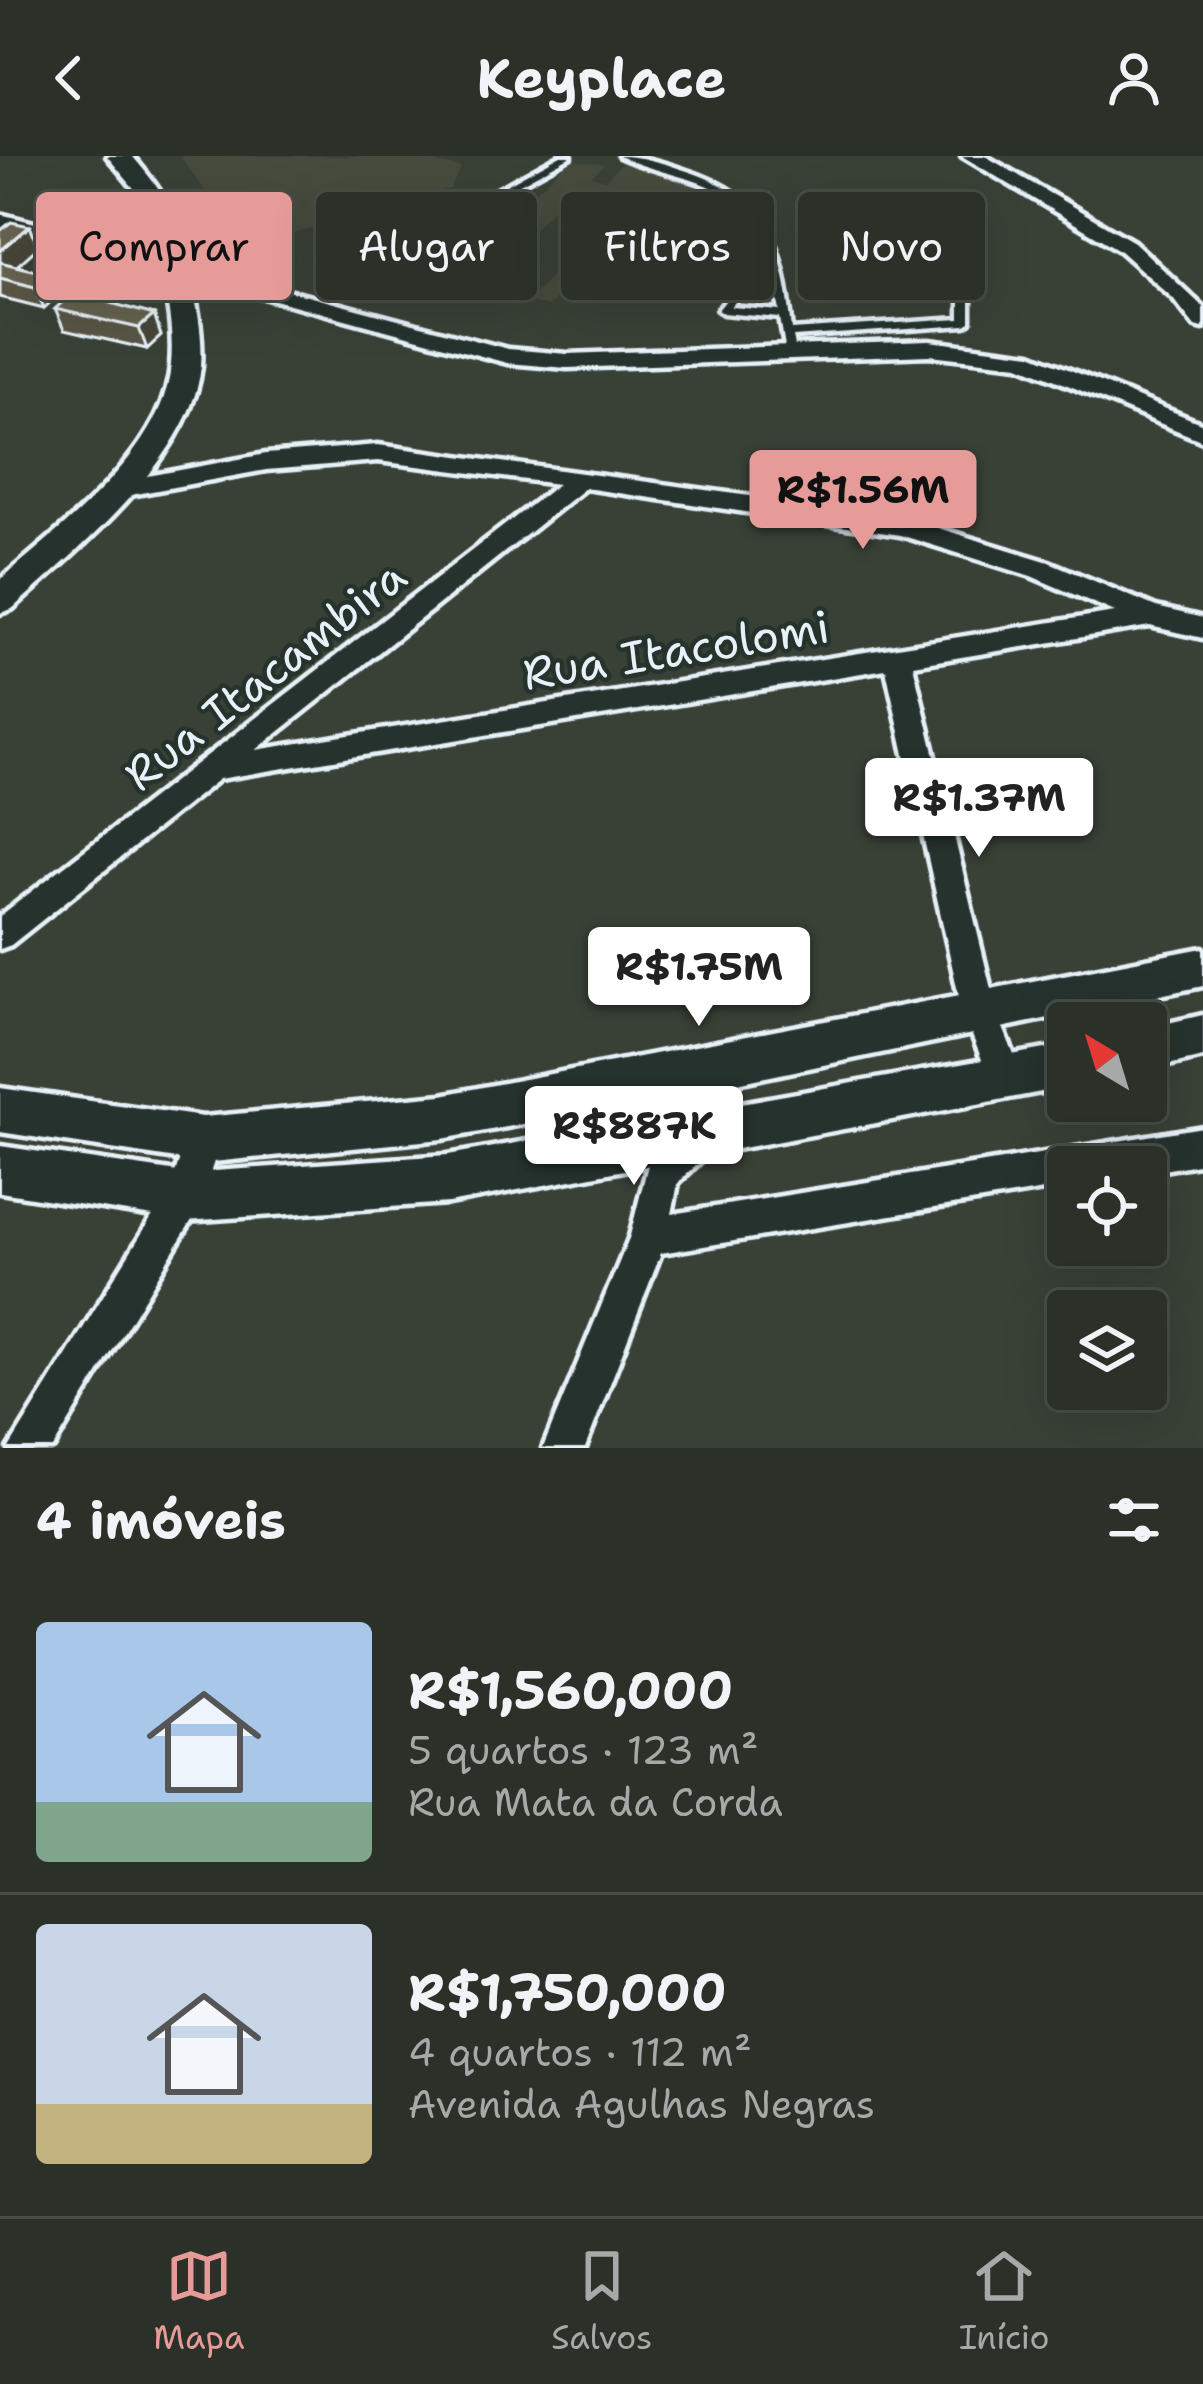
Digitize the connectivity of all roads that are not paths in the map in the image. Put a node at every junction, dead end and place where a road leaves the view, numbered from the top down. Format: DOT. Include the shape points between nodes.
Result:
graph roads {
  1 [pos="119,156"];
  2 [pos="566,156"];
  3 [pos="624,156"];
  4 [pos="971,156"];
  5 [pos="150,192"];
  6 [pos="498,192"];
  7 [pos="728,192"];
  8 [pos="0,223"];
  9 [pos="36,232"];
  10 [pos="774,261"];
  11 [pos="292,298"];
  12 [pos="181,300"];
  13 [pos="731,300"];
  14 [pos="965,300"];
  15 [pos="784,315"];
  16 [pos="1203,320"];
  17 [pos="789,343"];
  18 [pos="1203,433"];
  19 [pos="580,479"];
  20 [pos="124,488"];
  21 [pos="64,543"];
  22 [pos="0,574"];
  23 [pos="0,600"];
  24 [pos="1150,616"];
  25 [pos="1203,628"];
  26 [pos="897,657"];
  27 [pos="216,768"];
  28 [pos="0,935"];
  29 [pos="1203,967"];
  30 [pos="979,1010"];
  31 [pos="1203,1036"];
  32 [pos="1167,1044"];
  33 [pos="1047,1071"];
  34 [pos="684,1073"];
  35 [pos="1007,1080"];
  36 [pos="0,1110"];
  37 [pos="702,1135"];
  38 [pos="202,1141"];
  39 [pos="1203,1145"];
  40 [pos="1167,1151"];
  41 [pos="0,1169"];
  42 [pos="1047,1172"];
  43 [pos="185,1197"];
  44 [pos="649,1236"];
  45 [pos="29,1448"];
  46 [pos="564,1448"];
  1 -- 5 [label="street"];
  2 -- 6 [label="lane"];
  3 -- 7 [label="lane"];
  4 -- 16 [label="street" via="1099,226 1182,292"];
  8 -- 9 [label="street"];
  10 -- 15 [label="lane"];
  11 -- 17 [label="street" via="507,356 567,361"];
  12 -- 20 [label="street" via="186,370 170,414"];
  13 -- 15 [label="lane" via="723,310"];
  14 -- 17 [label="lane" via="965,322"];
  15 -- 17 [label="lane"];
  17 -- 18 [label="street" via="1023,358"];
  19 -- 20 [label="street" via="378,453"];
  19 -- 24 [label="street" via="902,526 1040,569"];
  19 -- 27 [label="street, Rua Itacambira"];
  20 -- 21 [label="street"];
  21 -- 22 [label="street"];
  21 -- 23 [label="street"];
  24 -- 25 [label="street"];
  24 -- 26 [label="street, Rua Itacolomi"];
  26 -- 27 [label="street, Rua Itacolomi"];
  26 -- 30 [label="street"];
  27 -- 28 [label="street, Rua Itacambira"];
  29 -- 30 [label="street"];
  30 -- 34 [label="street"];
  30 -- 35 [label="street"];
  31 -- 32 [label="street"];
  33 -- 35 [label="street"];
  34 -- 37 [label="street"];
  34 -- 38 [label="street" via="442,1118"];
  35 -- 37 [label="street"];
  36 -- 38 [label="street"];
  37 -- 43 [label="street" via="448,1179"];
  37 -- 44 [label="street" via="662,1174"];
  38 -- 43 [label="street"];
  39 -- 40 [label="street"];
  41 -- 43 [label="street"];
  42 -- 44 [label="street"];
  43 -- 45 [label="street"];
  44 -- 46 [label="street"];
}
